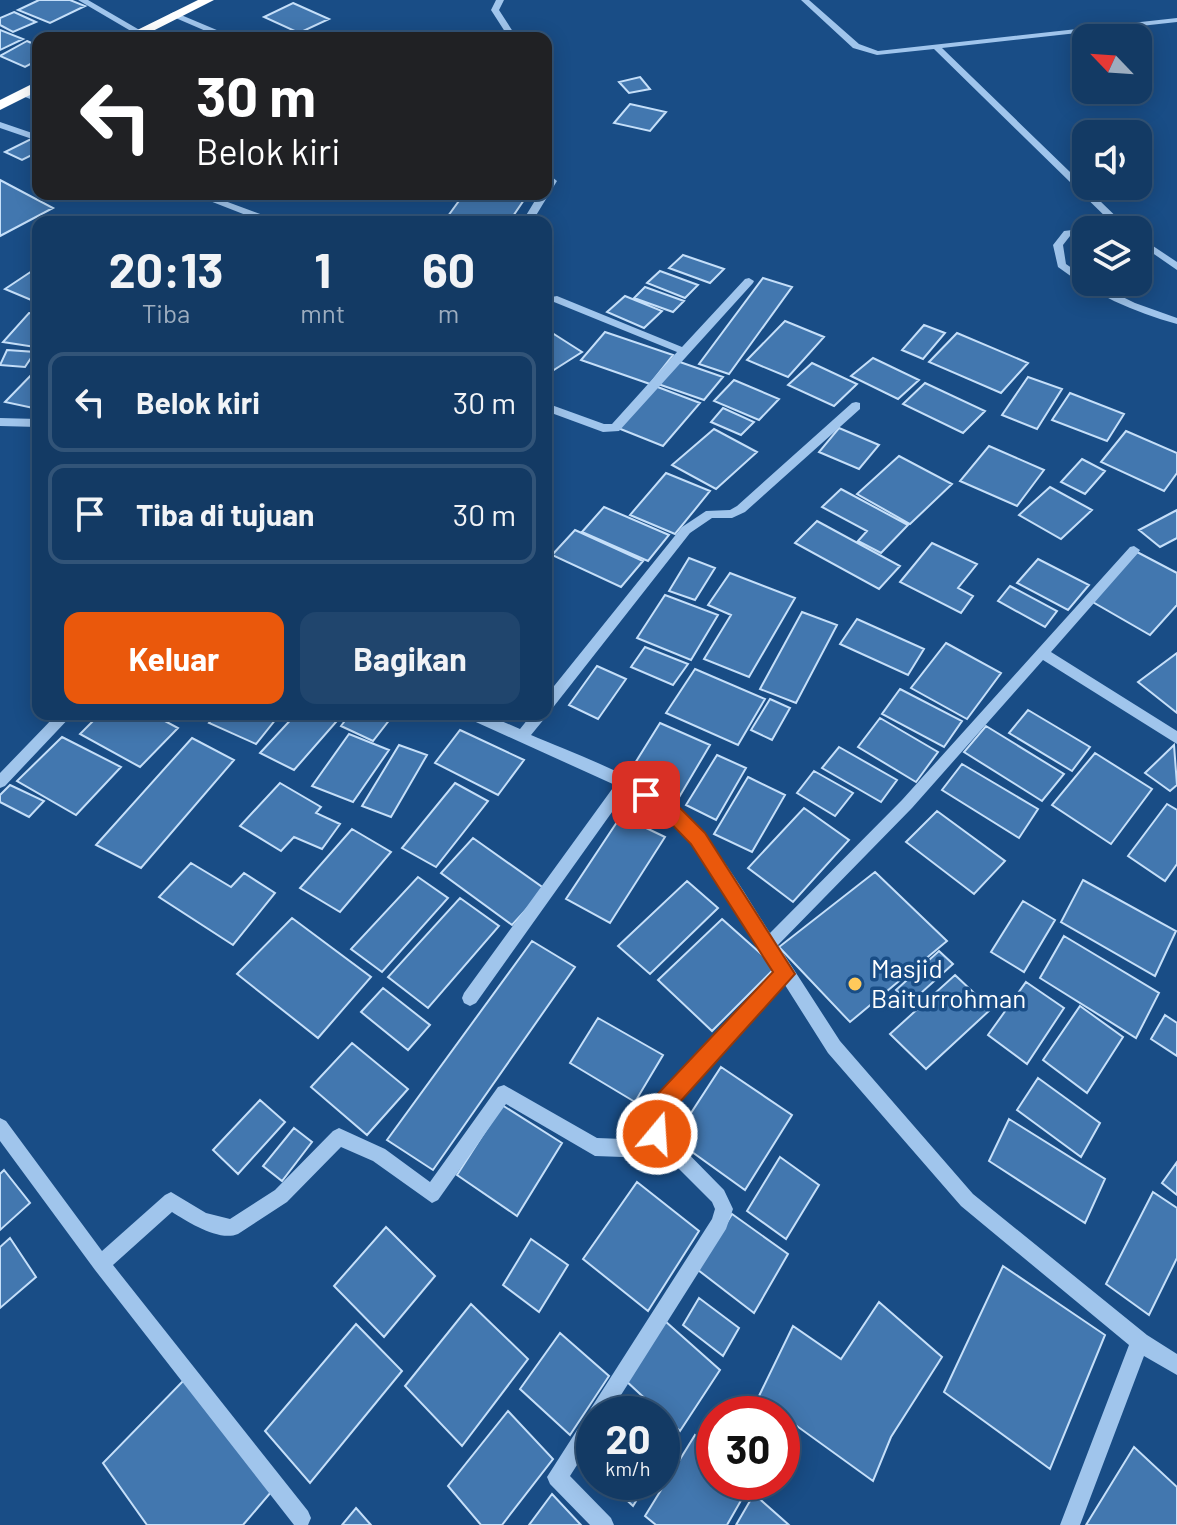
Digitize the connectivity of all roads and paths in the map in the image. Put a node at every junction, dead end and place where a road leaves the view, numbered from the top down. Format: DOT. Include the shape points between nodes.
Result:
graph roads {
  1 [pos="82,0"];
  2 [pos="208,0"];
  3 [pos="500,0"];
  4 [pos="805,0"];
  5 [pos="174,14"];
  6 [pos="1177,20"];
  7 [pos="130,32"];
  8 [pos="140,32"];
  9 [pos="214,32"];
  10 [pos="509,32"];
  11 [pos="937,48"];
  12 [pos="32,88"];
  13 [pos="23,93"];
  14 [pos="32,97"];
  15 [pos="0,106"];
  16 [pos="0,125"];
  17 [pos="32,136"];
  18 [pos="213,200"];
  19 [pos="257,216"];
  20 [pos="1111,216"];
  21 [pos="1072,232"];
  22 [pos="1152,249"];
  23 [pos="1177,267"];
  24 [pos="1072,274"];
  25 [pos="749,281"];
  26 [pos="1111,296"];
  27 [pos="552,299"];
  28 [pos="1177,321"];
  29 [pos="684,351"];
  30 [pos="856,406"];
  31 [pos="552,409"];
  32 [pos="0,422"];
  33 [pos="32,423"];
  34 [pos="1134,550"];
  35 [pos="1042,653"];
  36 [pos="552,698"];
  37 [pos="60,720"];
  38 [pos="487,720"];
  39 [pos="535,720"];
  40 [pos="523,735"];
  41 [pos="1177,738"];
  42 [pos="0,782"];
  43 [pos="625,783"];
  44 [pos="767,946"];
  45 [pos="785,974"];
  46 [pos="470,998"];
  47 [pos="0,1127"];
  48 [pos="657,1134"];
  49 [pos="101,1264"];
  50 [pos="1140,1342"];
  51 [pos="1177,1365"];
  52 [pos="609,1396"];
  53 [pos="576,1448"];
  54 [pos="576,1496"];
  55 [pos="580,1500"];
  56 [pos="301,1518"];
  57 [pos="604,1525"];
  58 [pos="1070,1525"];
  1 -- 7 [label="street"];
  2 -- 5 [label="highway"];
  3 -- 10 [label="street" via="495,10"];
  4 -- 11 [label="street" via="856,46 877,53"];
  5 -- 8 [label="highway"];
  5 -- 9 [label="street"];
  6 -- 11 [label="street"];
  11 -- 20 [label="street"];
  12 -- 13 [label="highway"];
  13 -- 14 [label="street"];
  13 -- 15 [label="highway"];
  16 -- 17 [label="street"];
  18 -- 19 [label="street"];
  21 -- 24 [label="street" via="1058,245 1061,265"];
  22 -- 23 [label="street"];
  25 -- 29 [label="street"];
  26 -- 28 [label="street"];
  27 -- 29 [label="street"];
  29 -- 31 [label="street" via="615,428"];
  30 -- 36 [label="street" via="741,509 710,514 686,530"];
  32 -- 33 [label="street"];
  34 -- 35 [label="street"];
  35 -- 41 [label="street"];
  35 -- 44 [label="street" via="907,804"];
  37 -- 42 [label="street"];
  38 -- 40 [label="street"];
  39 -- 40 [label="street"];
  40 -- 43 [label="street"];
  43 -- 44 [label="street" via="667,808 698,838"];
  43 -- 46 [label="street"];
  44 -- 45 [label="street"];
  45 -- 48 [label="street" via="659,1108"];
  45 -- 50 [label="street" via="834,1047 967,1200"];
  47 -- 49 [label="street"];
  48 -- 49 [label="street" via="623,1148 595,1147 504,1093 432,1194 379,1155 339,1137 281,1196 232,1228 203,1221 171,1201"];
  48 -- 52 [label="street" via="718,1196 724,1209"];
  49 -- 56 [label="street"];
  50 -- 51 [label="street"];
  50 -- 58 [label="street"];
  53 -- 54 [label="street" via="557,1477"];
  55 -- 57 [label="street"];
}
